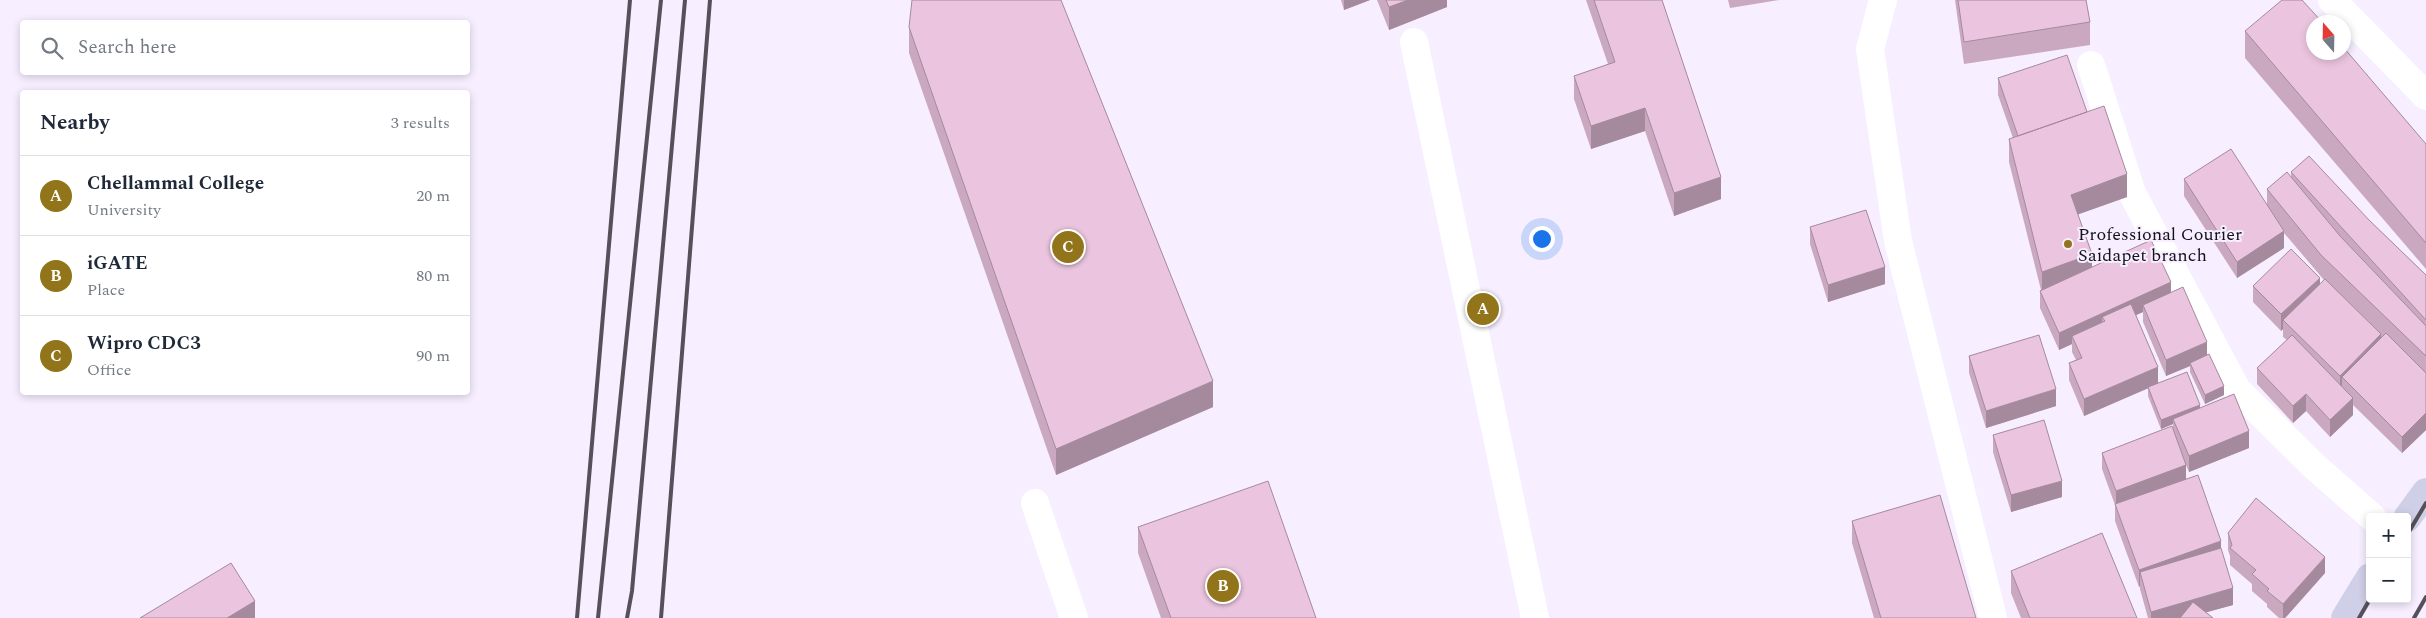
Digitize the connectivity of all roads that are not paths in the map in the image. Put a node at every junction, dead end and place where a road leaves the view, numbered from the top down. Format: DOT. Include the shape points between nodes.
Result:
graph roads {
  1 [pos="1883,0"];
  2 [pos="2332,0"];
  3 [pos="1414,42"];
  4 [pos="2091,65"];
  5 [pos="2426,96"];
  6 [pos="2426,492"];
  7 [pos="1035,503"];
  8 [pos="2368,513"];
  9 [pos="2411,513"];
  10 [pos="2366,584"];
  11 [pos="1074,618"];
  12 [pos="1535,618"];
  13 [pos="1993,618"];
  14 [pos="2345,618"];
  1 -- 13 [label="street" via="1870,49 1898,241"];
  2 -- 5 [label="street"];
  3 -- 12 [label="street"];
  4 -- 8 [label="street" via="2132,194 2237,390"];
  6 -- 9 [label="main road"];
  7 -- 11 [label="street"];
  10 -- 14 [label="main road"];
}
